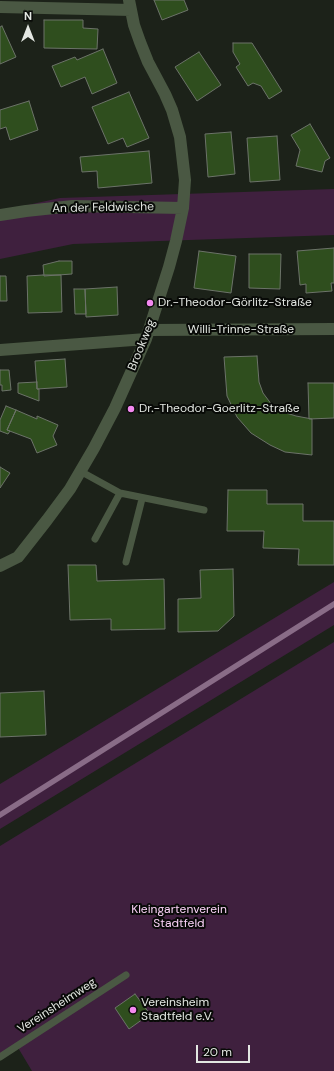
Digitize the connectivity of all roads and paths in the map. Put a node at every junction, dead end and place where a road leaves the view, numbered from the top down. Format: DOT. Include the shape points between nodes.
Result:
graph roads {
  1 [pos="130,5"];
  2 [pos="0,7"];
  3 [pos="183,208"];
  4 [pos="0,215"];
  5 [pos="334,329"];
  6 [pos="148,334"];
  7 [pos="0,350"];
  8 [pos="80,471"];
  9 [pos="120,494"];
  10 [pos="142,499"];
  11 [pos="204,510"];
  12 [pos="95,539"];
  13 [pos="126,562"];
  14 [pos="0,566"];
  15 [pos="126,974"];
  16 [pos="0,1057"];
  1 -- 2 [label="street"];
  1 -- 3 [label="street, Brookweg" via="140,42 172,110 180,137 185,167"];
  3 -- 4 [label="street, An der Feldwische" via="73,206"];
  3 -- 6 [label="street, Brookweg" via="169,267"];
  5 -- 6 [label="street, Willi-Trinne-Straße"];
  6 -- 7 [label="street"];
  6 -- 8 [label="street, Brookweg" via="115,408"];
  8 -- 9 [label="lane"];
  8 -- 14 [label="street, Brookweg" via="48,520 18,557"];
  9 -- 10 [label="lane"];
  9 -- 12 [label="lane"];
  10 -- 11 [label="lane"];
  10 -- 13 [label="lane"];
  15 -- 16 [label="lane, Vereinsheimweg"];
}
